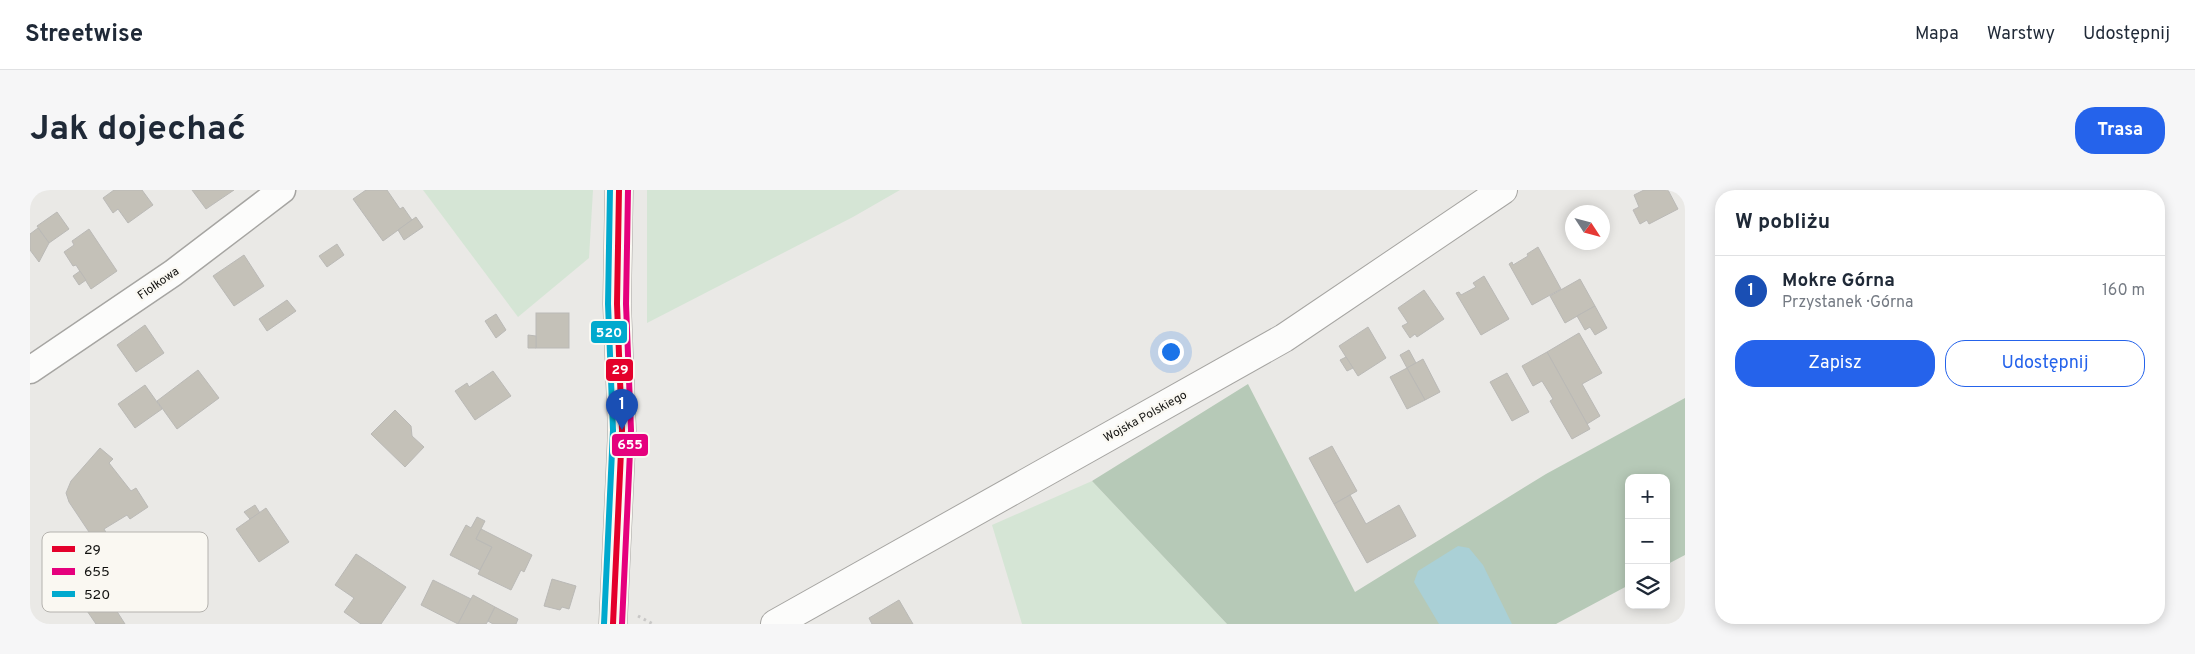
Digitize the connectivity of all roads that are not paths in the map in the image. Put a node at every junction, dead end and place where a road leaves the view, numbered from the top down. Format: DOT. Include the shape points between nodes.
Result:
graph roads {
  1 [pos="282,190"];
  2 [pos="619,190"];
  3 [pos="1503,190"];
  4 [pos="30,370"];
  5 [pos="622,618"];
  6 [pos="775,624"];
  1 -- 4 [label="street, Fiołkowa" via="173,273"];
  2 -- 5 [label="street" via="617,304 622,430"];
  3 -- 6 [label="street, Wojska Polskiego" via="1284,338"];
}
